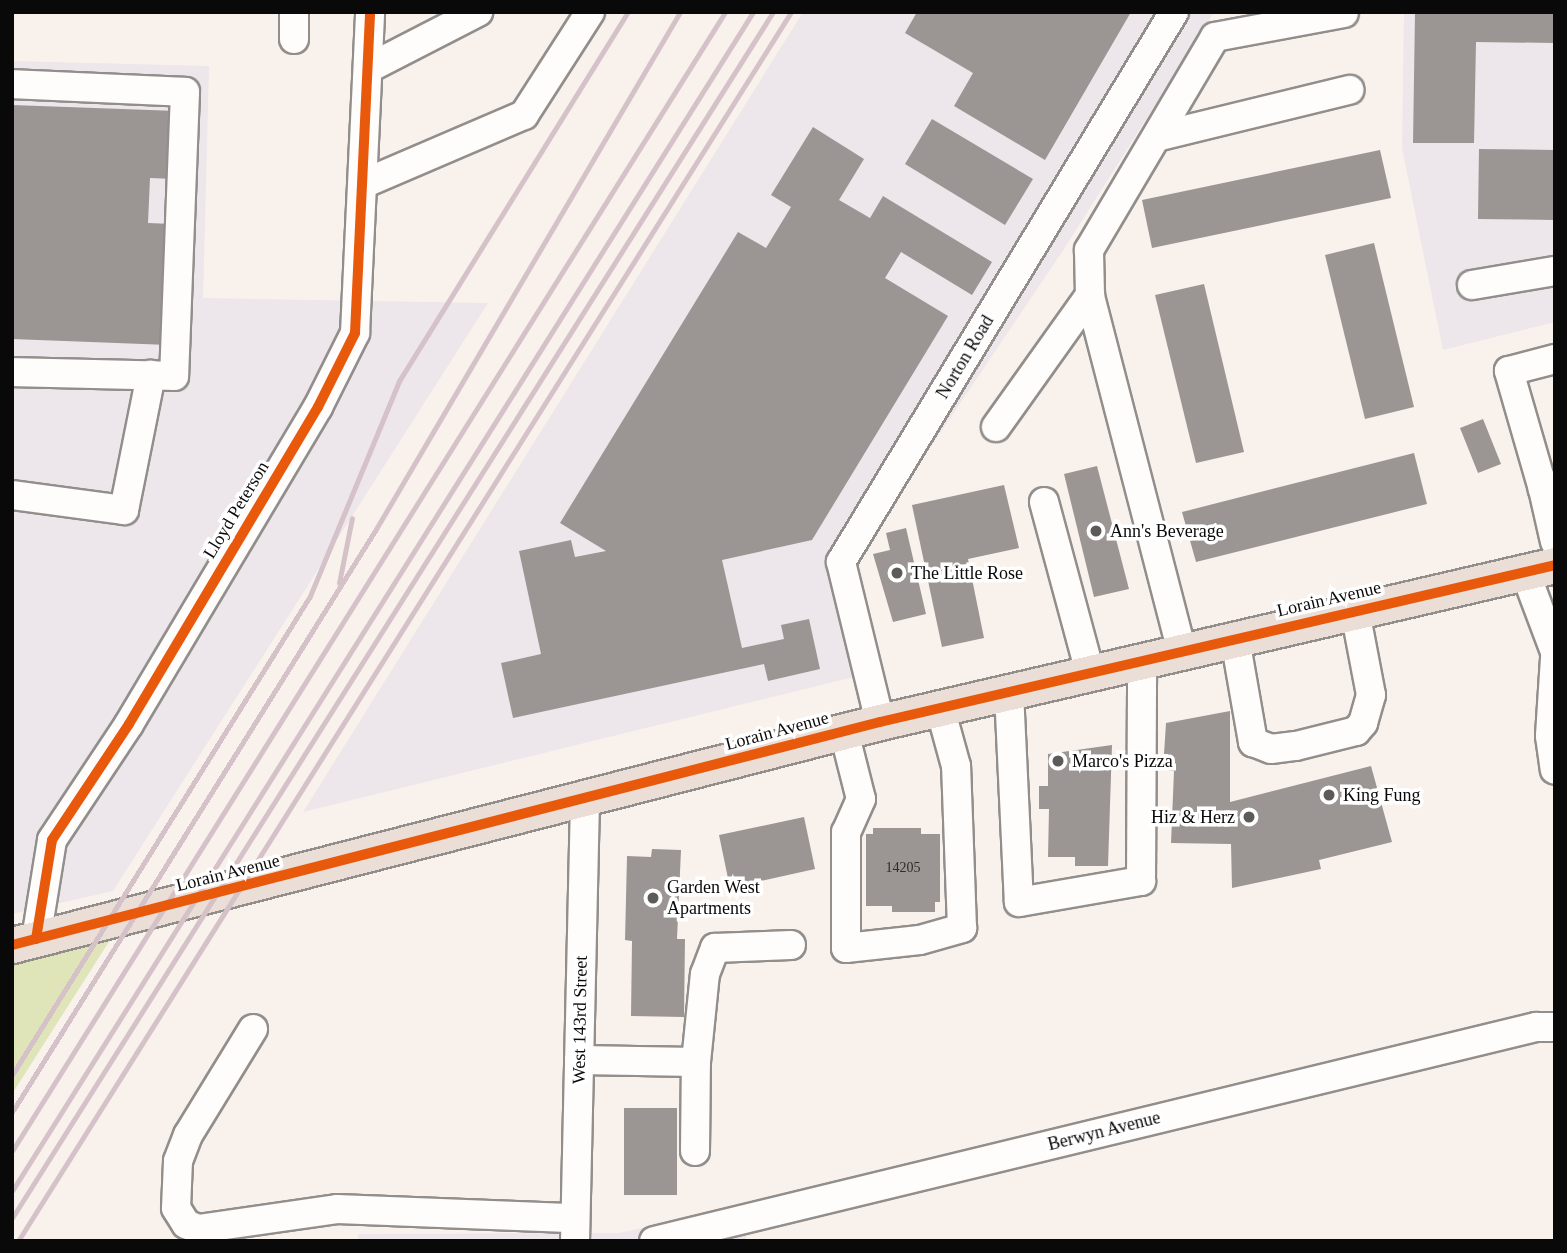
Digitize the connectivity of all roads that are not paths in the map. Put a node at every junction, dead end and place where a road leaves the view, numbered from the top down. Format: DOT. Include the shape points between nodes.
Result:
graph roads {
  1 [pos="370,12"];
  2 [pos="478,12"];
  3 [pos="590,12"];
  4 [pos="1174,12"];
  5 [pos="1343,13"];
  6 [pos="369,68"];
  7 [pos="12,84"];
  8 [pos="1349,90"];
  9 [pos="1160,136"];
  10 [pos="365,183"];
  11 [pos="1555,271"];
  12 [pos="1472,285"];
  13 [pos="1090,295"];
  14 [pos="1555,359"];
  15 [pos="12,372"];
  16 [pos="151,376"];
  17 [pos="996,427"];
  18 [pos="1549,487"];
  19 [pos="12,495"];
  20 [pos="1044,502"];
  21 [pos="1555,542"];
  22 [pos="1540,568"];
  23 [pos="1354,611"];
  24 [pos="1235,639"];
  25 [pos="1182,652"];
  26 [pos="1555,652"];
  27 [pos="1555,658"];
  28 [pos="1142,661"];
  29 [pos="1090,673"];
  30 [pos="1009,692"];
  31 [pos="940,708"];
  32 [pos="880,722"];
  33 [pos="844,732"];
  34 [pos="1555,770"];
  35 [pos="586,800"];
  36 [pos="24,942"];
  37 [pos="791,945"];
  38 [pos="1555,1027"];
  39 [pos="253,1029"];
  40 [pos="579,1060"];
  41 [pos="696,1062"];
  42 [pos="695,1151"];
  43 [pos="575,1229"];
  44 [pos="654,1241"];
  1 -- 6 [label="street, Lloyd Peterson"];
  2 -- 6 [label="street"];
  3 -- 10 [label="street" via="524,114"];
  4 -- 32 [label="street, Norton Road" via="841,562"];
  5 -- 9 [label="street" via="1215,37"];
  6 -- 10 [label="street, Lloyd Peterson"];
  7 -- 16 [label="street" via="185,92 174,376"];
  8 -- 9 [label="street"];
  9 -- 13 [label="street" via="1089,250"];
  10 -- 36 [label="street, Lloyd Peterson" via="355,333 318,407 157,677 52,841"];
  11 -- 12 [label="street"];
  13 -- 17 [label="street"];
  13 -- 25 [label="street"];
  14 -- 18 [label="street" via="1509,371"];
  15 -- 16 [label="street"];
  16 -- 19 [label="street" via="124,510"];
  18 -- 21 [label="street"];
  20 -- 29 [label="street"];
  22 -- 23 [label="main road, Lorain Avenue"];
  22 -- 26 [label="street"];
  23 -- 24 [label="main road, Lorain Avenue"];
  23 -- 24 [label="street" via="1371,695 1363,723 1356,731 1296,746 1271,750 1253,742"];
  24 -- 25 [label="main road, Lorain Avenue"];
  25 -- 28 [label="main road, Lorain Avenue"];
  27 -- 34 [label="street" via="1550,736"];
  28 -- 29 [label="main road, Lorain Avenue"];
  28 -- 30 [label="street" via="1141,881 1019,902"];
  29 -- 30 [label="main road, Lorain Avenue"];
  30 -- 31 [label="main road, Lorain Avenue"];
  31 -- 32 [label="main road, Lorain Avenue"];
  31 -- 33 [label="street" via="956,766 962,928 920,940 846,947 846,832 861,799"];
  32 -- 33 [label="main road, Lorain Avenue"];
  33 -- 35 [label="main road, Lorain Avenue"];
  35 -- 36 [label="main road, Lorain Avenue"];
  35 -- 40 [label="street, West 143rd Street"];
  37 -- 41 [label="street" via="715,948 705,974"];
  38 -- 44 [label="street, Berwyn Avenue" via="1536,1027"];
  39 -- 43 [label="street" via="188,1135 178,1161 176,1209 186,1224 198,1229 337,1209"];
  40 -- 41 [label="street"];
  40 -- 43 [label="street, West 143rd Street"];
  41 -- 42 [label="street"];
}
